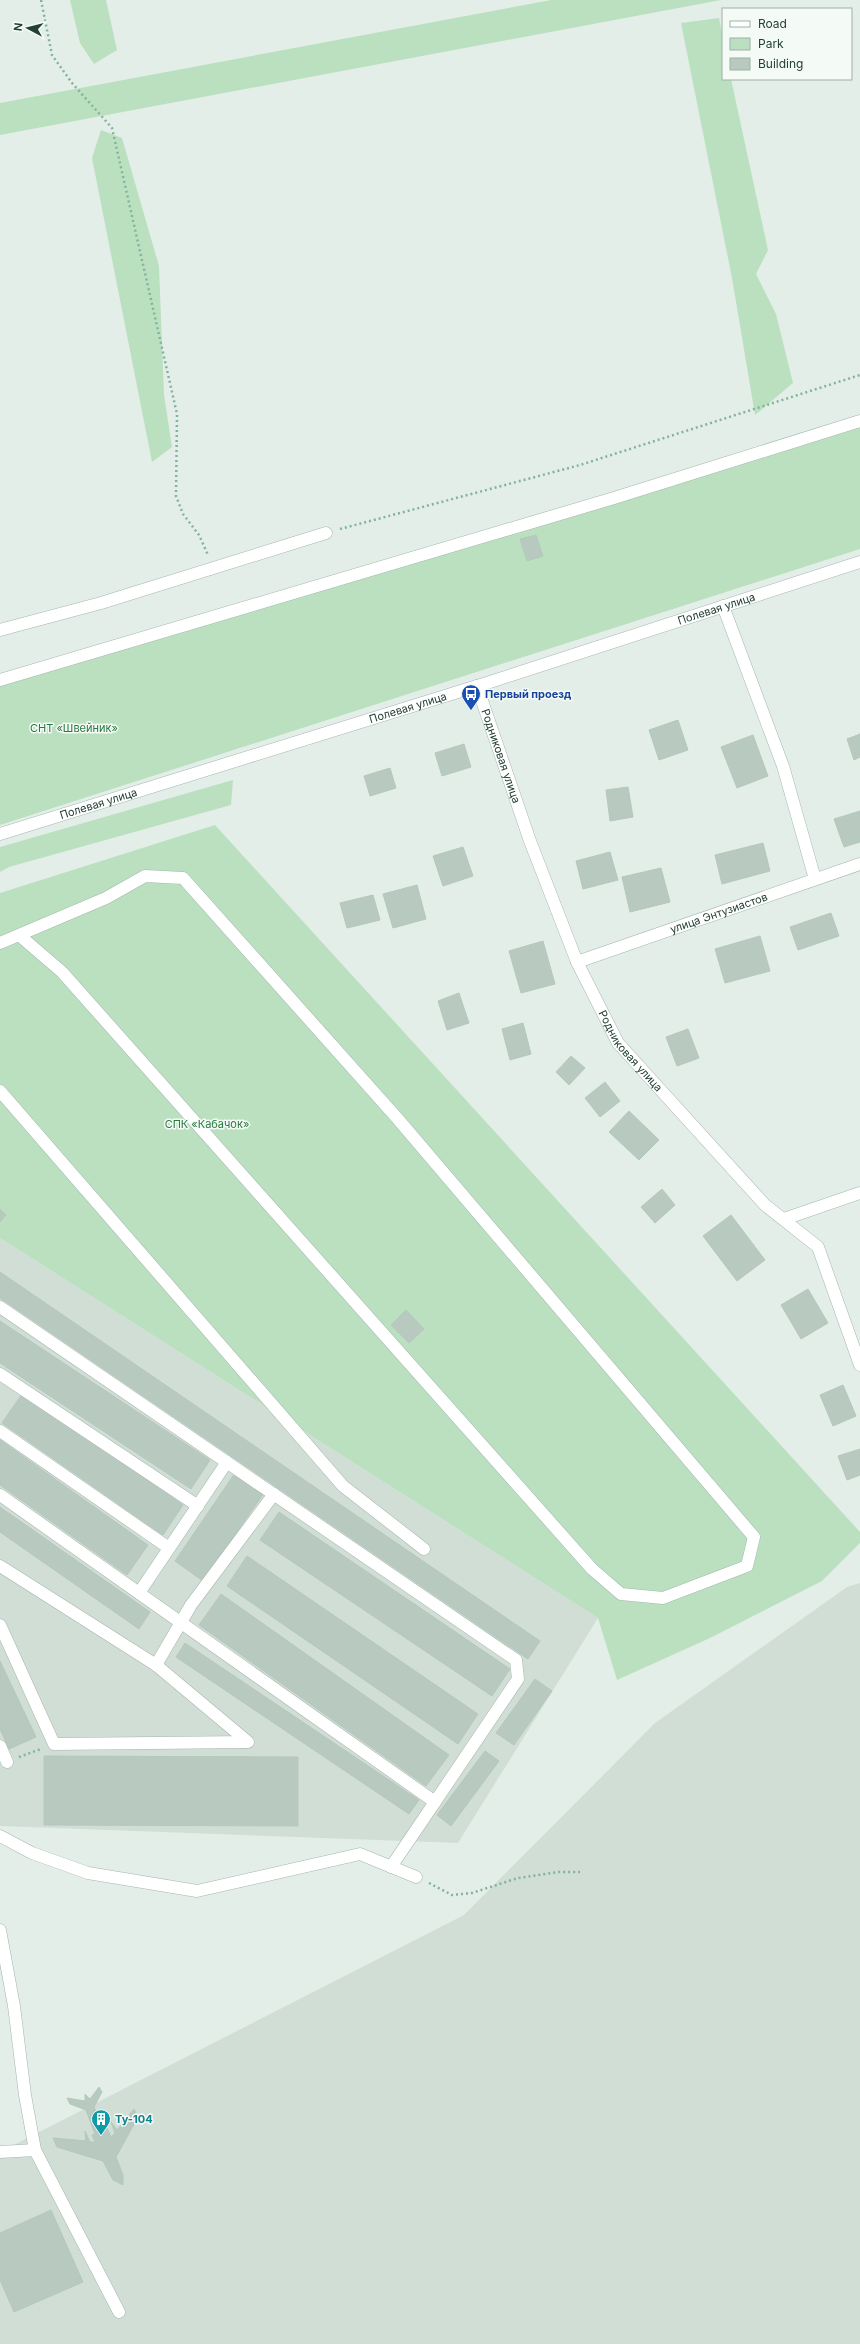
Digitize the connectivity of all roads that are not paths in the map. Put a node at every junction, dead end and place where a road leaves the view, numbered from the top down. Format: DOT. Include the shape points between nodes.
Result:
graph roads {
  1 [pos="860,421"];
  2 [pos="326,533"];
  3 [pos="860,562"];
  4 [pos="724,606"];
  5 [pos="0,630"];
  6 [pos="0,680"];
  7 [pos="477,686"];
  8 [pos="0,834"];
  9 [pos="860,864"];
  10 [pos="815,879"];
  11 [pos="19,935"];
  12 [pos="0,943"];
  13 [pos="577,962"];
  14 [pos="0,1091"];
  15 [pos="860,1193"];
  16 [pos="784,1219"];
  17 [pos="0,1307"];
  18 [pos="860,1365"];
  19 [pos="0,1374"];
  20 [pos="0,1431"];
  21 [pos="227,1462"];
  22 [pos="274,1494"];
  23 [pos="0,1495"];
  24 [pos="198,1506"];
  25 [pos="169,1548"];
  26 [pos="424,1549"];
  27 [pos="0,1566"];
  28 [pos="139,1593"];
  29 [pos="181,1623"];
  30 [pos="0,1625"];
  31 [pos="156,1666"];
  32 [pos="0,1746"];
  33 [pos="7,1762"];
  34 [pos="435,1802"];
  35 [pos="0,1836"];
  36 [pos="390,1867"];
  37 [pos="416,1877"];
  38 [pos="0,1930"];
  39 [pos="35,2150"];
  40 [pos="0,2152"];
  41 [pos="119,2312"];
  1 -- 6 [label="street" via="614,498"];
  2 -- 5 [label="street" via="100,603"];
  3 -- 4 [label="street, Полевая улица"];
  4 -- 7 [label="street, Полевая улица"];
  4 -- 10 [label="street" via="783,766"];
  7 -- 8 [label="street, Полевая улица"];
  7 -- 13 [label="street, Родниковая улица" via="530,841"];
  9 -- 10 [label="street, улица Энтузиастов"];
  10 -- 13 [label="street, улица Энтузиастов"];
  11 -- 11 [label="street" via="106,898 145,876 183,878 396,1118 754,1537 747,1566 663,1598 621,1594 592,1569 62,972"];
  11 -- 12 [label="street"];
  13 -- 16 [label="street, Родниковая улица" via="618,1043 765,1205"];
  14 -- 26 [label="street" via="344,1486"];
  15 -- 16 [label="street"];
  16 -- 18 [label="street, Родниковая улица" via="818,1247"];
  17 -- 21 [label="street"];
  19 -- 24 [label="street"];
  20 -- 25 [label="street"];
  21 -- 22 [label="street"];
  21 -- 24 [label="street"];
  22 -- 29 [label="street" via="191,1605"];
  22 -- 34 [label="street" via="516,1660 518,1679"];
  23 -- 28 [label="street"];
  24 -- 25 [label="street"];
  25 -- 28 [label="street"];
  27 -- 31 [label="street"];
  28 -- 29 [label="street"];
  29 -- 31 [label="street"];
  29 -- 34 [label="street"];
  30 -- 31 [label="street" via="54,1744 248,1742"];
  32 -- 33 [label="street"];
  34 -- 36 [label="street"];
  35 -- 36 [label="street" via="32,1853 88,1873 197,1891 360,1854"];
  36 -- 37 [label="street"];
  38 -- 39 [label="street"];
  39 -- 40 [label="street"];
  39 -- 41 [label="street"];
}
